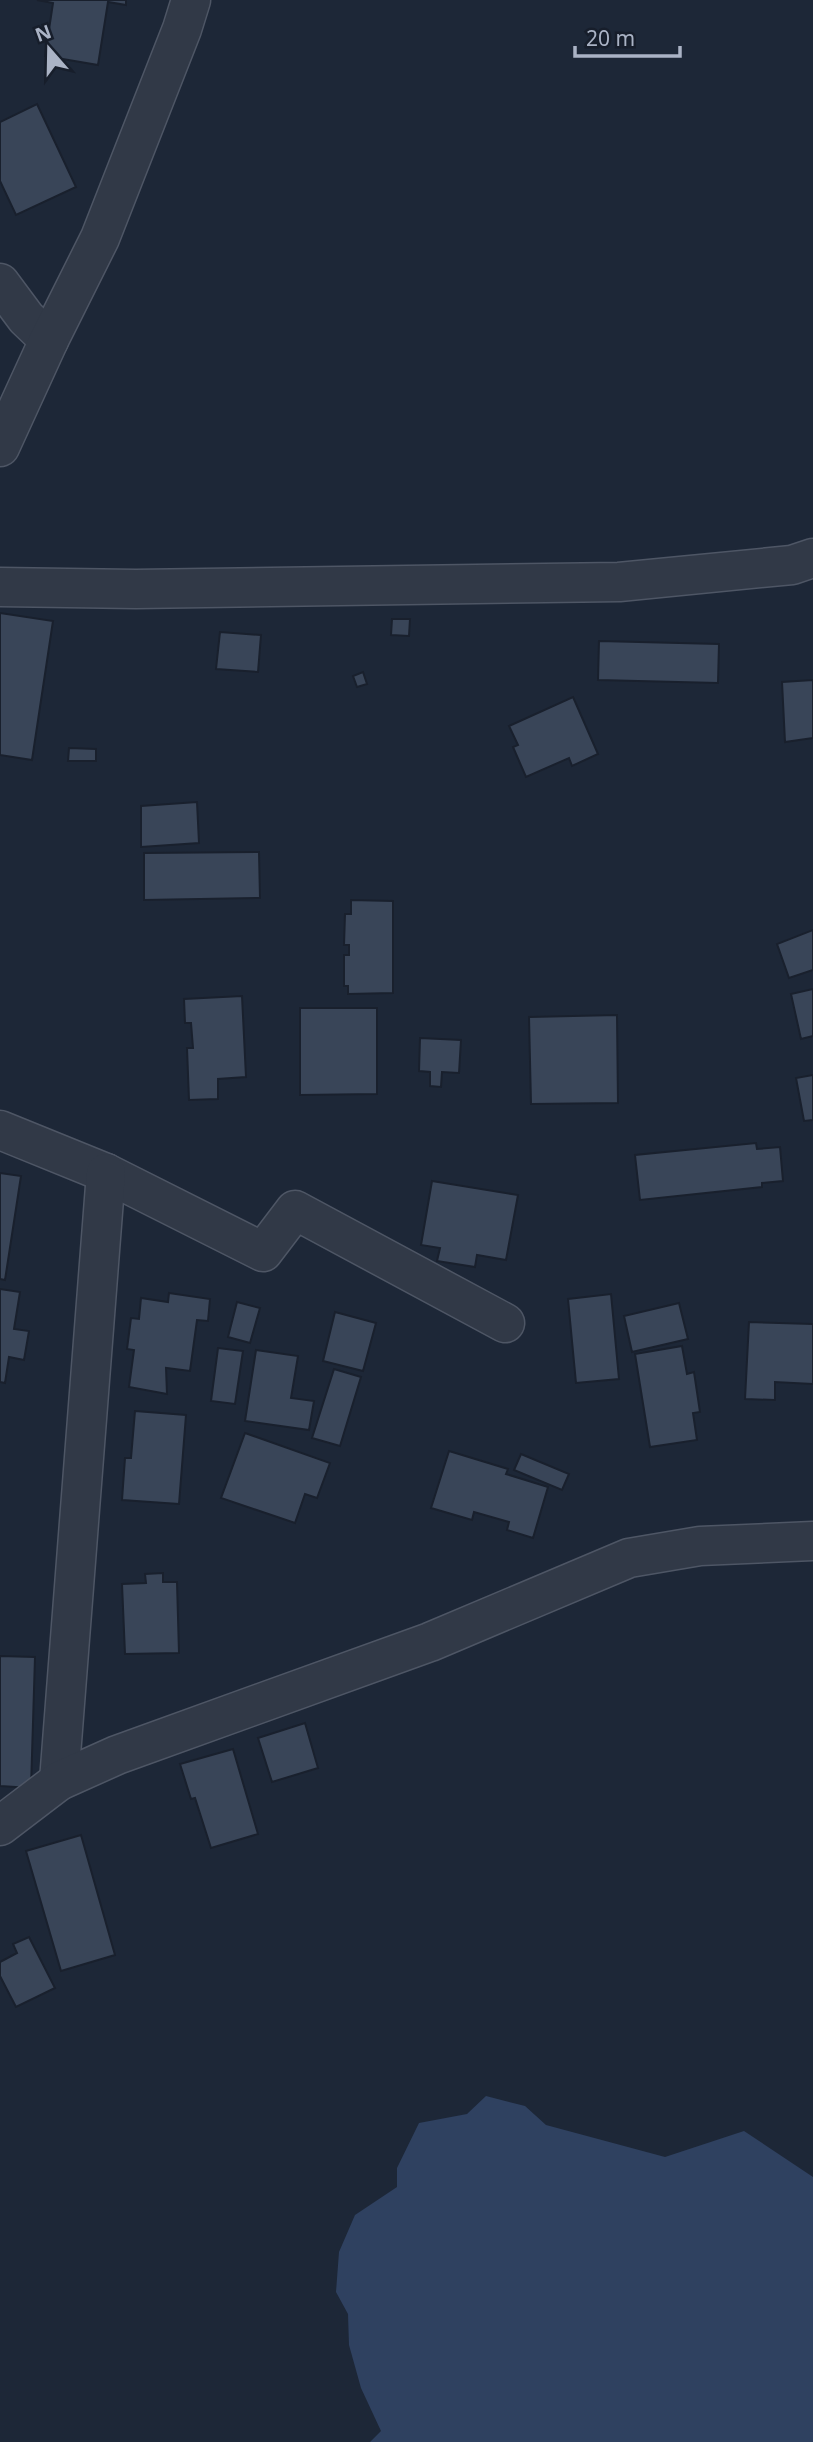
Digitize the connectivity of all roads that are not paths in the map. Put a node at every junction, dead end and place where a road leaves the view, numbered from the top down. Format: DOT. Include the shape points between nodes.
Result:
graph roads {
  1 [pos="191,0"];
  2 [pos="0,284"];
  3 [pos="25,328"];
  4 [pos="0,447"];
  5 [pos="813,558"];
  6 [pos="0,587"];
  7 [pos="0,1130"];
  8 [pos="106,1173"];
  9 [pos="505,1322"];
  10 [pos="813,1541"];
  11 [pos="59,1781"];
  12 [pos="0,1826"];
  1 -- 3 [label="street" via="100,238"];
  2 -- 3 [label="street"];
  3 -- 4 [label="street"];
  5 -- 6 [label="street" via="792,565 619,582"];
  7 -- 8 [label="street"];
  8 -- 9 [label="street" via="263,1252 295,1210"];
  8 -- 11 [label="street"];
  10 -- 11 [label="street" via="700,1546 629,1558 430,1642 167,1735"];
  11 -- 12 [label="street"];
}
